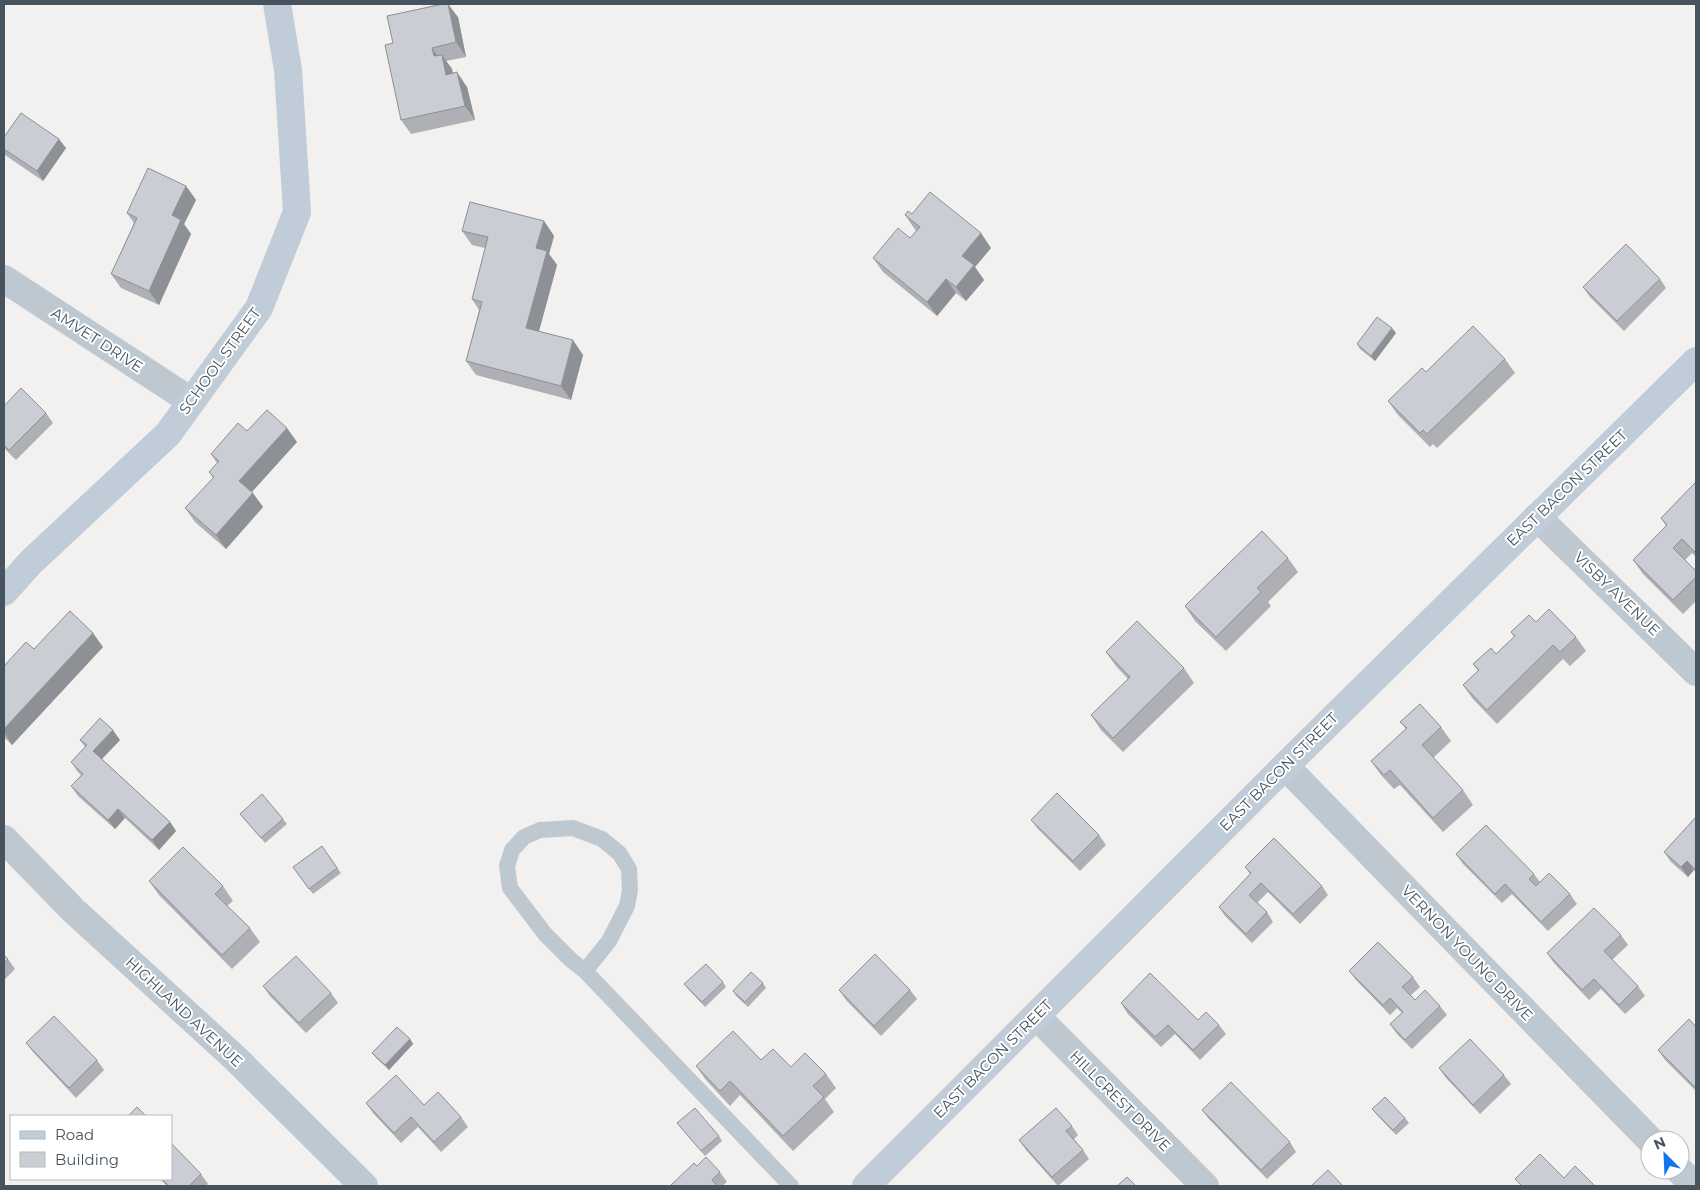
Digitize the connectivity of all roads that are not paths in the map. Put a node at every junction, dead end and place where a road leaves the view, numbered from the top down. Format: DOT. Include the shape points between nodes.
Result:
graph roads {
  1 [pos="277,4"];
  2 [pos="4,280"];
  3 [pos="1696,362"];
  4 [pos="191,401"];
  5 [pos="1537,517"];
  6 [pos="4,592"];
  7 [pos="1696,672"];
  8 [pos="1285,766"];
  9 [pos="4,839"];
  10 [pos="585,971"];
  11 [pos="1036,1016"];
  12 [pos="1640,1130"];
  13 [pos="364,1186"];
  14 [pos="791,1186"];
  15 [pos="866,1186"];
  16 [pos="1205,1186"];
  1 -- 4 [label="main road, SCHOOL STREET" via="288,70 296,212 259,308"];
  2 -- 4 [label="street, AMVET DRIVE"];
  3 -- 5 [label="main road, EAST BACON STREET"];
  4 -- 6 [label="main road, SCHOOL STREET" via="168,434 31,562"];
  5 -- 7 [label="street, VISBY AVENUE"];
  5 -- 8 [label="main road, EAST BACON STREET"];
  8 -- 11 [label="main road, EAST BACON STREET"];
  8 -- 12 [label="street, VERNON YOUNG DRIVE"];
  9 -- 13 [label="street, HIGHLAND AVENUE" via="73,910 235,1058"];
  10 -- 10 [label="lane" via="545,934 510,888 507,866 512,850 524,837 540,830 573,828 602,839 620,854 629,869 627,906 609,941"];
  10 -- 14 [label="lane"];
  11 -- 15 [label="main road, EAST BACON STREET"];
  11 -- 16 [label="street, HILLCREST DRIVE"];
}
